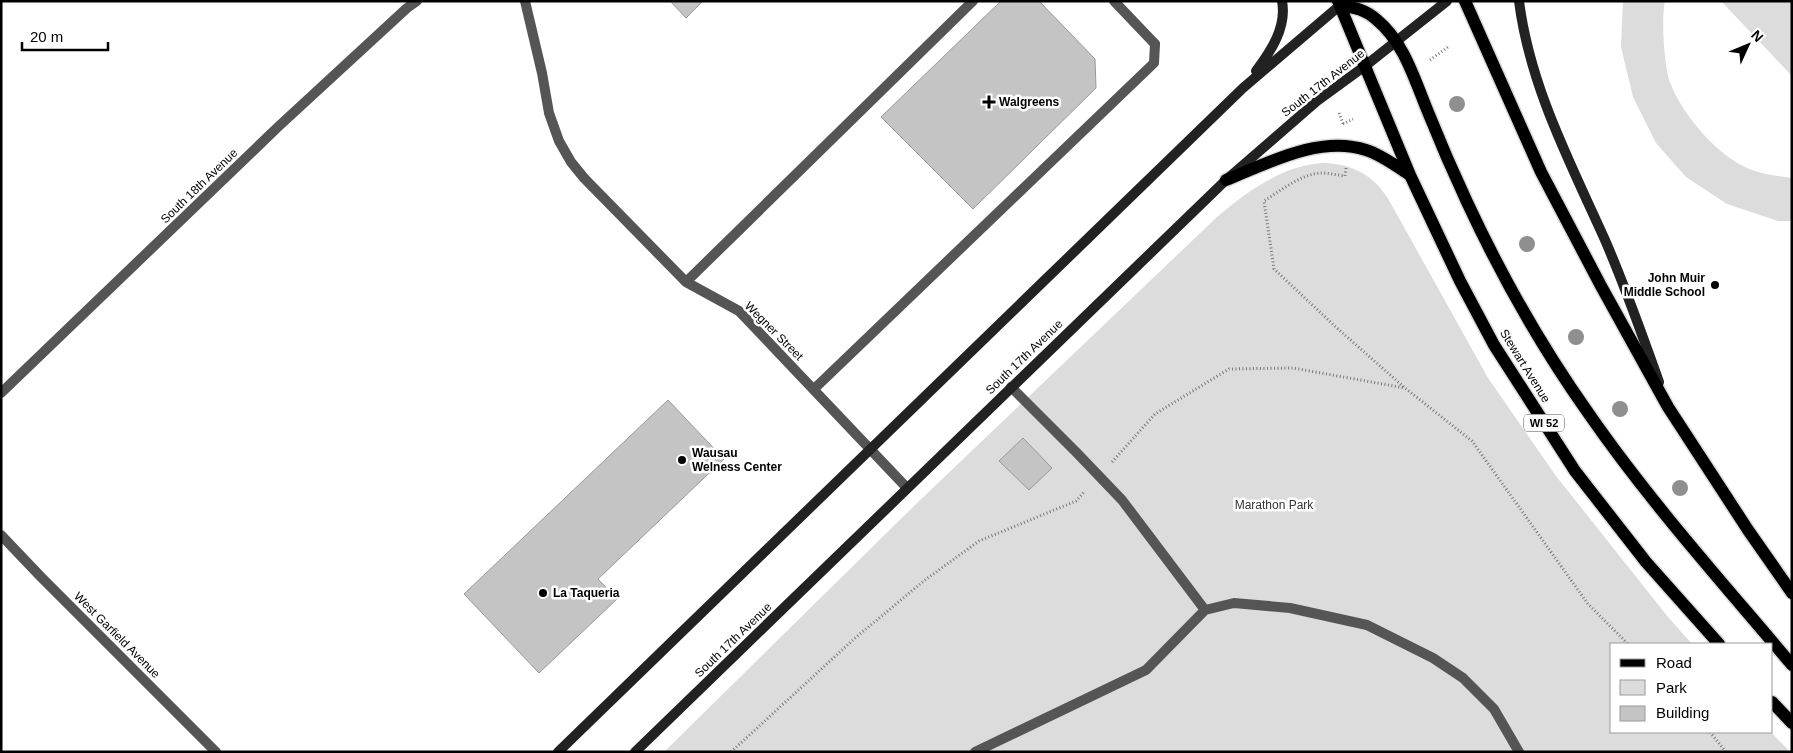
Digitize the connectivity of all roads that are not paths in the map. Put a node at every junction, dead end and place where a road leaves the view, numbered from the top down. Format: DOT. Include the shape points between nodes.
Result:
graph roads {
  1 [pos="417,1"];
  2 [pos="525,1"];
  3 [pos="973,1"];
  4 [pos="1114,1"];
  5 [pos="1282,1"];
  6 [pos="1447,1"];
  7 [pos="1465,1"];
  8 [pos="1519,1"];
  9 [pos="1341,3"];
  10 [pos="1396,42"];
  11 [pos="1365,66"];
  12 [pos="1242,88"];
  13 [pos="1410,175"];
  14 [pos="1226,180"];
  15 [pos="686,282"];
  16 [pos="1011,387"];
  17 [pos="814,389"];
  18 [pos="1,393"];
  19 [pos="1668,407"];
  20 [pos="871,448"];
  21 [pos="908,488"];
  22 [pos="1,534"];
  23 [pos="1792,593"];
  24 [pos="1205,610"];
  25 [pos="1718,643"];
  26 [pos="1792,665"];
  27 [pos="1773,703"];
  28 [pos="1792,724"];
  29 [pos="216,752"];
  30 [pos="558,752"];
  31 [pos="635,752"];
  32 [pos="975,752"];
  33 [pos="1519,752"];
  1 -- 18 [label="street, South 18th Avenue" via="280,126"];
  2 -- 15 [label="street, Wegner Street" via="548,113 571,162"];
  3 -- 15 [label="street"];
  4 -- 17 [label="street" via="1156,44 1154,63"];
  5 -- 12 [label="main road" via="1283,17 1277,37"];
  6 -- 10 [label="main road, South 17th Avenue"];
  7 -- 19 [label="main road" via="1541,172"];
  8 -- 19 [label="main road" via="1545,107 1606,242"];
  9 -- 10 [label="main road" via="1364,10 1378,20"];
  9 -- 11 [label="main road, WI 52"];
  9 -- 12 [label="main road"];
  10 -- 11 [label="main road, South 17th Avenue"];
  10 -- 26 [label="main road" via="1469,206 1550,354 1589,414 1650,496"];
  11 -- 13 [label="main road, Stewart Avenue / WI 52"];
  11 -- 14 [label="main road, South 17th Avenue" via="1312,106"];
  12 -- 20 [label="main road"];
  13 -- 14 [label="main road" via="1373,152 1334,146 1298,153"];
  13 -- 25 [label="main road, Stewart Avenue / WI 52" via="1494,345 1575,470 1646,562"];
  14 -- 16 [label="main road, South 17th Avenue"];
  15 -- 17 [label="street, Wegner Street" via="739,311"];
  16 -- 21 [label="main road, South 17th Avenue"];
  16 -- 24 [label="street" via="1099,476 1147,531"];
  17 -- 20 [label="street, Wegner Street"];
  19 -- 23 [label="main road"];
  20 -- 21 [label="street, Wegner Street"];
  20 -- 30 [label="main road"];
  21 -- 31 [label="main road, South 17th Avenue"];
  22 -- 29 [label="street, West Garfield Avenue"];
  24 -- 32 [label="street" via="1146,670"];
  24 -- 33 [label="street" via="1234,603 1290,608 1367,625 1433,658 1463,678 1494,709"];
  27 -- 28 [label="main road"];
}
